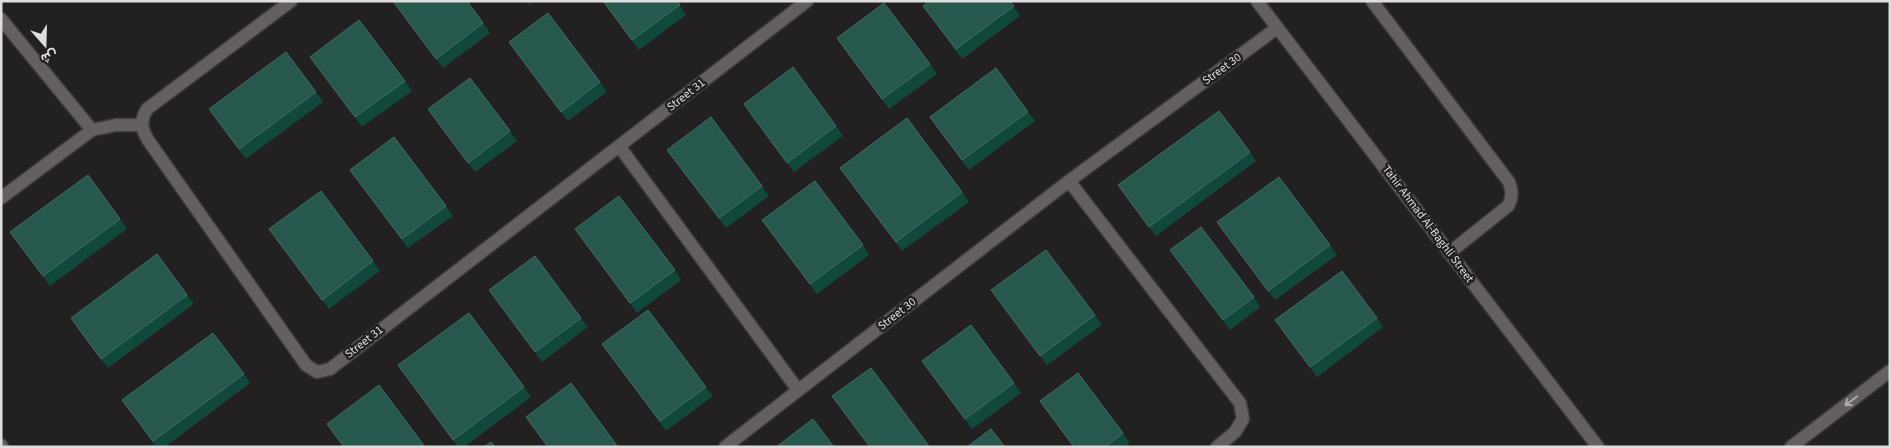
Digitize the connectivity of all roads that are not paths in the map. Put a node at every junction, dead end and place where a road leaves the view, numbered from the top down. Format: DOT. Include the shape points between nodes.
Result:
graph roads {
  1 [pos="291,1"];
  2 [pos="807,1"];
  3 [pos="1257,1"];
  4 [pos="1372,1"];
  5 [pos="1,19"];
  6 [pos="1277,28"];
  7 [pos="141,126"];
  8 [pos="92,130"];
  9 [pos="619,146"];
  10 [pos="1069,181"];
  11 [pos="1,198"];
  12 [pos="1449,252"];
  13 [pos="1890,371"];
  14 [pos="1884,381"];
  15 [pos="798,390"];
  16 [pos="725,447"];
  17 [pos="1217,447"];
  18 [pos="1598,447"];
  19 [pos="1791,447"];
  1 -- 7 [label="street" via="148,109 142,117"];
  2 -- 9 [label="street, Street 31"];
  3 -- 6 [label="street, Tahir Ahmad Al-Baghli Street"];
  4 -- 12 [label="street" via="1512,190 1511,201 1502,213"];
  5 -- 8 [label="street"];
  6 -- 10 [label="street, Street 30"];
  6 -- 12 [label="street, Tahir Ahmad Al-Baghli Street"];
  7 -- 8 [label="street" via="116,125"];
  7 -- 9 [label="street, Street 31" via="306,365 317,372 330,369"];
  8 -- 11 [label="street"];
  9 -- 15 [label="street"];
  10 -- 15 [label="street, Street 30"];
  10 -- 17 [label="street" via="1240,403 1243,419 1235,432"];
  12 -- 18 [label="street, Tahir Ahmad Al-Baghli Street"];
  13 -- 14 [label="street"];
  14 -- 19 [label="street, one-way"];
  15 -- 16 [label="street, Street 30"];
}
